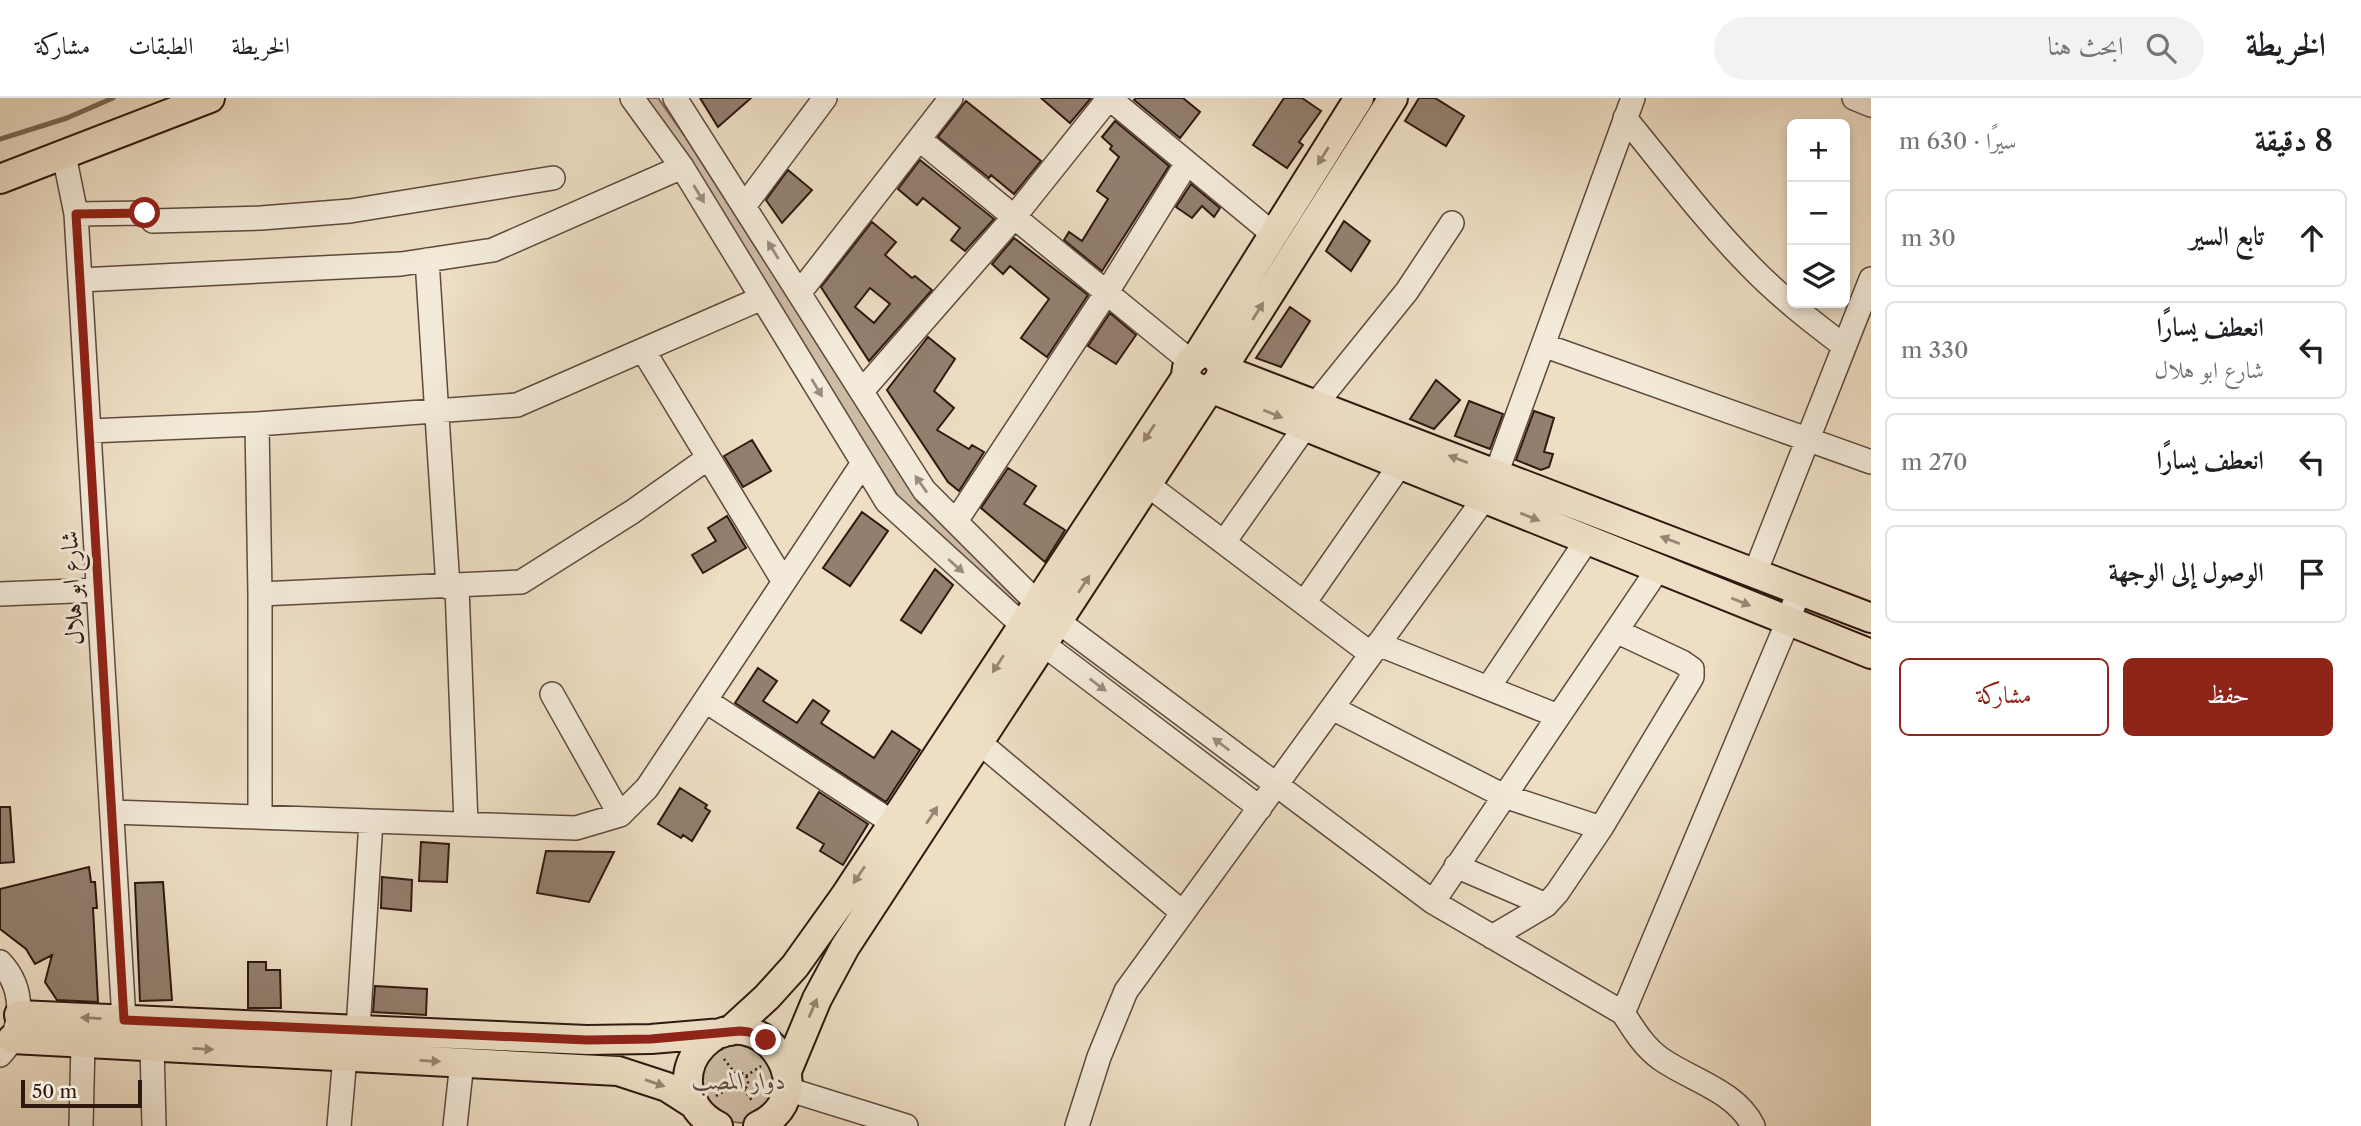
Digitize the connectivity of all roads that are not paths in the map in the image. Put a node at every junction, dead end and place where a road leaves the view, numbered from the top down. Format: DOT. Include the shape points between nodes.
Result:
graph roads {
  1 [pos="210,98"];
  2 [pos="632,98"];
  3 [pos="675,98"];
  4 [pos="825,98"];
  5 [pos="951,98"];
  6 [pos="1109,98"];
  7 [pos="1359,98"];
  8 [pos="1393,98"];
  9 [pos="1854,98"];
  10 [pos="1871,105"];
  11 [pos="1629,108"];
  12 [pos="919,139"];
  13 [pos="64,155"];
  14 [pos="1187,163"];
  15 [pos="682,167"];
  16 [pos="553,178"];
  17 [pos="0,179"];
  18 [pos="745,205"];
  19 [pos="76,214"];
  20 [pos="1014,217"];
  21 [pos="1452,223"];
  22 [pos="1273,234"];
  23 [pos="427,260"];
  24 [pos="80,280"];
  25 [pos="1869,291"];
  26 [pos="800,292"];
  27 [pos="1107,292"];
  28 [pos="762,298"];
  29 [pos="1543,345"];
  30 [pos="1844,346"];
  31 [pos="643,350"];
  32 [pos="1201,370"];
  33 [pos="862,391"];
  34 [pos="436,410"];
  35 [pos="1310,416"];
  36 [pos="257,424"];
  37 [pos="89,432"];
  38 [pos="1806,438"];
  39 [pos="708,458"];
  40 [pos="1871,462"];
  41 [pos="863,463"];
  42 [pos="1400,465"];
  43 [pos="1148,485"];
  44 [pos="1490,486"];
  45 [pos="956,522"];
  46 [pos="1587,540"];
  47 [pos="1224,542"];
  48 [pos="1658,569"];
  49 [pos="1755,573"];
  50 [pos="784,582"];
  51 [pos="452,587"];
  52 [pos="99,590"];
  53 [pos="1799,590"];
  54 [pos="0,594"];
  55 [pos="260,594"];
  56 [pos="1304,603"];
  57 [pos="1871,618"];
  58 [pos="1788,621"];
  59 [pos="1040,624"];
  60 [pos="1616,631"];
  61 [pos="1375,649"];
  62 [pos="1871,654"];
  63 [pos="1488,688"];
  64 [pos="552,694"];
  65 [pos="705,701"];
  66 [pos="1332,708"];
  67 [pos="1558,716"];
  68 [pos="979,742"];
  69 [pos="1276,785"];
  70 [pos="1504,796"];
  71 [pos="1260,808"];
  72 [pos="112,812"];
  73 [pos="620,815"];
  74 [pos="260,817"];
  75 [pos="371,821"];
  76 [pos="894,823"];
  77 [pos="466,824"];
  78 [pos="1601,828"];
  79 [pos="1456,866"];
  80 [pos="1433,902"];
  81 [pos="1546,905"];
  82 [pos="1183,913"];
  83 [pos="1492,937"];
  84 [pos="0,962"];
  85 [pos="1623,1013"];
  86 [pos="124,1020"];
  87 [pos="358,1030"];
  88 [pos="10,1036"];
  89 [pos="725,1040"];
  90 [pos="83,1043"];
  91 [pos="152,1046"];
  92 [pos="345,1056"];
  93 [pos="461,1062"];
  94 [pos="777,1105"];
  95 [pos="710,1116"];
  96 [pos="81,1126"];
  97 [pos="154,1126"];
  98 [pos="338,1126"];
  99 [pos="455,1126"];
  100 [pos="906,1126"];
  101 [pos="1077,1126"];
  102 [pos="1753,1126"];
  1 -- 13 [label="main road"];
  2 -- 15 [label="street"];
  3 -- 18 [label="street"];
  4 -- 18 [label="street"];
  5 -- 12 [label="street"];
  6 -- 14 [label="street"];
  6 -- 20 [label="street"];
  7 -- 22 [label="main road, one-way"];
  32 -- 8 [label="main road, one-way"];
  9 -- 10 [label="street"];
  11 -- 29 [label="street"];
  11 -- 30 [label="street" via="1704,215 1750,266"];
  12 -- 20 [label="street"];
  12 -- 26 [label="street"];
  13 -- 17 [label="main road"];
  13 -- 19 [label="street, شارع ابو هلال"];
  14 -- 22 [label="street"];
  14 -- 27 [label="street"];
  15 -- 23 [label="street" via="493,250"];
  15 -- 28 [label="street, one-way"];
  16 -- 19 [label="street" via="350,211 261,218 153,220 145,213"];
  26 -- 18 [label="street, one-way"];
  19 -- 24 [label="street, شارع ابو هلال"];
  20 -- 27 [label="street"];
  20 -- 33 [label="street"];
  21 -- 35 [label="street" via="1407,291"];
  22 -- 32 [label="main road"];
  23 -- 24 [label="street"];
  23 -- 34 [label="street"];
  24 -- 37 [label="street, شارع ابو هلال"];
  25 -- 30 [label="street"];
  26 -- 33 [label="street"];
  27 -- 32 [label="street"];
  27 -- 45 [label="street"];
  28 -- 31 [label="street"];
  28 -- 41 [label="street, one-way"];
  29 -- 38 [label="street"];
  29 -- 44 [label="street"];
  30 -- 38 [label="street"];
  31 -- 34 [label="street" via="517,405"];
  31 -- 39 [label="street"];
  32 -- 35 [label="main road"];
  32 -- 43 [label="main road"];
  32 -- 59 [label="main road, one-way"];
  45 -- 33 [label="street, one-way" via="924,490"];
  34 -- 36 [label="street"];
  34 -- 51 [label="street"];
  35 -- 42 [label="main road"];
  44 -- 35 [label="main road, one-way"];
  35 -- 47 [label="street"];
  36 -- 37 [label="street"];
  36 -- 55 [label="street"];
  37 -- 52 [label="street, شارع ابو هلال"];
  38 -- 40 [label="street"];
  38 -- 49 [label="street"];
  39 -- 50 [label="street"];
  39 -- 51 [label="street" via="521,582"];
  41 -- 50 [label="street"];
  41 -- 59 [label="street, one-way" via="899,515"];
  42 -- 44 [label="main road"];
  42 -- 56 [label="street"];
  43 -- 47 [label="street"];
  59 -- 43 [label="main road, one-way"];
  44 -- 46 [label="main road, one-way"];
  49 -- 44 [label="main road, one-way"];
  44 -- 61 [label="street"];
  45 -- 59 [label="street"];
  46 -- 48 [label="main road"];
  46 -- 63 [label="street"];
  47 -- 56 [label="street"];
  48 -- 58 [label="main road, one-way"];
  48 -- 60 [label="street"];
  49 -- 53 [label="main road"];
  50 -- 65 [label="street"];
  51 -- 55 [label="street"];
  51 -- 77 [label="street"];
  52 -- 54 [label="street"];
  52 -- 72 [label="street, شارع ابو هلال"];
  53 -- 57 [label="main road"];
  53 -- 58 [label="street"];
  55 -- 74 [label="street"];
  56 -- 61 [label="street"];
  58 -- 62 [label="main road"];
  58 -- 85 [label="street"];
  59 -- 68 [label="main road"];
  69 -- 59 [label="street, one-way"];
  59 -- 71 [label="street, one-way"];
  59 -- 76 [label="main road, one-way"];
  60 -- 67 [label="street"];
  60 -- 78 [label="street" via="1682,662 1692,669 1692,677"];
  61 -- 63 [label="street"];
  61 -- 66 [label="street"];
  63 -- 67 [label="street"];
  64 -- 73 [label="street"];
  65 -- 73 [label="street" via="648,788"];
  65 -- 76 [label="street"];
  66 -- 69 [label="street"];
  66 -- 70 [label="street"];
  67 -- 70 [label="street"];
  68 -- 82 [label="street"];
  94 -- 68 [label="main road, one-way" via="817,999 845,947"];
  69 -- 71 [label="street"];
  69 -- 80 [label="street"];
  70 -- 78 [label="street"];
  70 -- 79 [label="street"];
  71 -- 82 [label="street"];
  72 -- 74 [label="street"];
  72 -- 86 [label="street, شارع ابو هلال"];
  73 -- 77 [label="street" via="576,828"];
  74 -- 75 [label="street"];
  75 -- 77 [label="street"];
  75 -- 87 [label="street"];
  76 -- 89 [label="main road, one-way" via="795,966"];
  78 -- 81 [label="street"];
  79 -- 80 [label="street"];
  79 -- 81 [label="street"];
  80 -- 83 [label="street"];
  81 -- 83 [label="street"];
  82 -- 101 [label="street" via="1126,991"];
  83 -- 85 [label="street"];
  84 -- 88 [label="street" via="16,989"];
  85 -- 102 [label="street" via="1638,1038 1661,1059 1735,1102"];
  86 -- 87 [label="main road"];
  86 -- 88 [label="main road, one-way"];
  87 -- 89 [label="main road" via="587,1040"];
  88 -- 90 [label="main road"];
  89 -- 94 [label="main road" via="749,1032 780,1054"];
  89 -- 95 [label="main road" via="706,1042 691,1063 688,1080"];
  90 -- 91 [label="main road"];
  90 -- 96 [label="street"];
  91 -- 92 [label="main road, one-way"];
  91 -- 97 [label="street"];
  92 -- 93 [label="main road, one-way"];
  92 -- 98 [label="street"];
  93 -- 95 [label="main road, one-way" via="618,1071 667,1087"];
  93 -- 99 [label="street"];
  94 -- 100 [label="street"];
}
